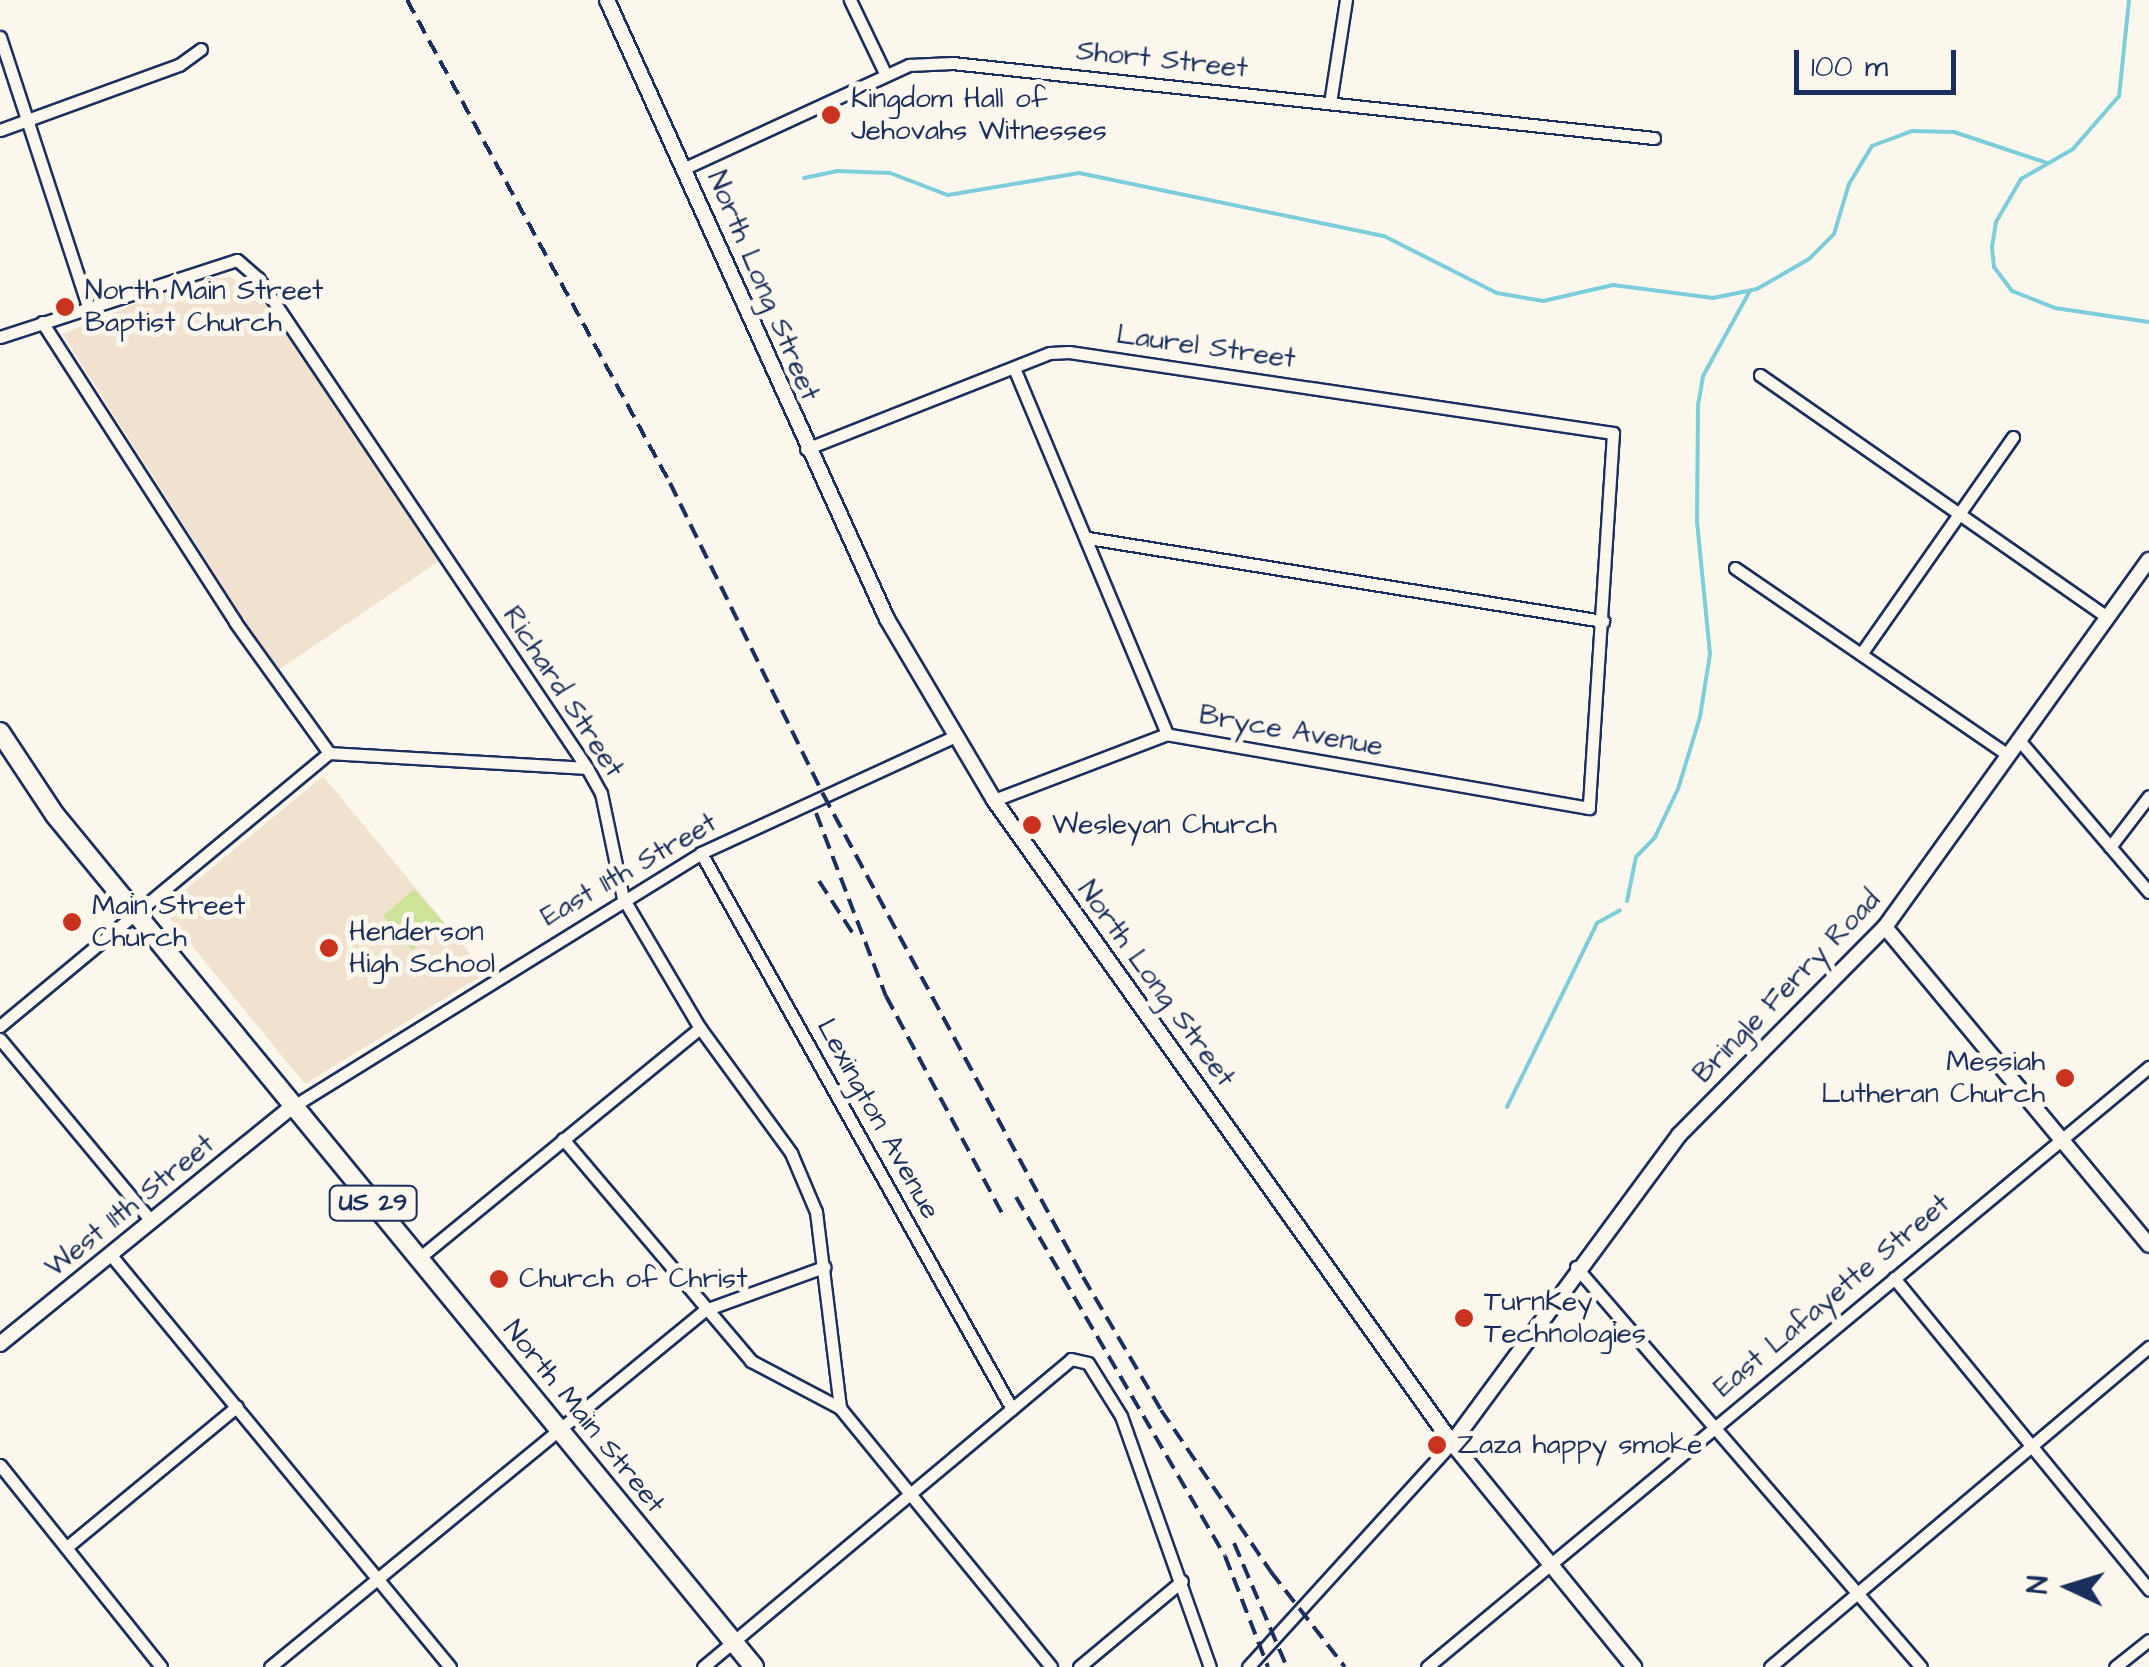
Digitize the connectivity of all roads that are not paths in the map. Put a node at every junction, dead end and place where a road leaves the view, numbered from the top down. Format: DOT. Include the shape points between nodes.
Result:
graph roads {
  1 [pos="607,0"];
  2 [pos="850,0"];
  3 [pos="1346,0"];
  4 [pos="0,38"];
  5 [pos="201,50"];
  6 [pos="884,73"];
  7 [pos="1330,104"];
  8 [pos="30,120"];
  9 [pos="0,130"];
  10 [pos="1654,138"];
  11 [pos="685,168"];
  12 [pos="89,309"];
  13 [pos="42,322"];
  14 [pos="0,337"];
  15 [pos="1014,368"];
  16 [pos="1760,374"];
  17 [pos="2013,438"];
  18 [pos="806,449"];
  19 [pos="1958,514"];
  20 [pos="1088,538"];
  21 [pos="2149,560"];
  22 [pos="1735,568"];
  23 [pos="2108,618"];
  24 [pos="1603,621"];
  25 [pos="1860,654"];
  26 [pos="0,732"];
  27 [pos="1167,734"];
  28 [pos="955,736"];
  29 [pos="2019,740"];
  30 [pos="329,753"];
  31 [pos="2008,755"];
  32 [pos="587,768"];
  33 [pos="2149,796"];
  34 [pos="994,800"];
  35 [pos="2110,847"];
  36 [pos="701,853"];
  37 [pos="2149,892"];
  38 [pos="623,898"];
  39 [pos="138,914"];
  40 [pos="1884,926"];
  41 [pos="0,1026"];
  42 [pos="700,1028"];
  43 [pos="0,1039"];
  44 [pos="2149,1067"];
  45 [pos="292,1106"];
  46 [pos="563,1139"];
  47 [pos="2061,1140"];
  48 [pos="150,1221"];
  49 [pos="2149,1245"];
  50 [pos="110,1254"];
  51 [pos="420,1258"];
  52 [pos="824,1267"];
  53 [pos="1576,1267"];
  54 [pos="1894,1278"];
  55 [pos="706,1310"];
  56 [pos="0,1344"];
  57 [pos="2149,1347"];
  58 [pos="237,1406"];
  59 [pos="840,1408"];
  60 [pos="1012,1409"];
  61 [pos="1714,1427"];
  62 [pos="558,1429"];
  63 [pos="1452,1443"];
  64 [pos="2032,1447"];
  65 [pos="0,1466"];
  66 [pos="909,1491"];
  67 [pos="68,1546"];
  68 [pos="1548,1564"];
  69 [pos="376,1580"];
  70 [pos="1182,1581"];
  71 [pos="2149,1590"];
  72 [pos="1858,1593"];
  73 [pos="2149,1640"];
  74 [pos="734,1642"];
  75 [pos="161,1667"];
  76 [pos="270,1667"];
  77 [pos="450,1667"];
  78 [pos="702,1667"];
  79 [pos="754,1667"];
  80 [pos="1051,1667"];
  81 [pos="1079,1667"];
  82 [pos="1210,1667"];
  83 [pos="1248,1667"];
  84 [pos="1426,1667"];
  85 [pos="1634,1667"];
  86 [pos="1770,1667"];
  87 [pos="1921,1667"];
  88 [pos="2115,1667"];
  1 -- 11 [label="street, North Long Street"];
  2 -- 6 [label="street"];
  3 -- 7 [label="street"];
  4 -- 8 [label="street"];
  5 -- 8 [label="street" via="178,65"];
  6 -- 7 [label="street, Short Street" via="952,64"];
  6 -- 11 [label="street, Short Street"];
  7 -- 10 [label="street, Short Street"];
  8 -- 9 [label="street"];
  8 -- 12 [label="street"];
  11 -- 18 [label="street, North Long Street"];
  12 -- 13 [label="street"];
  12 -- 32 [label="street, Richard Street" via="237,260 258,278"];
  13 -- 14 [label="street"];
  13 -- 30 [label="street" via="235,622"];
  15 -- 18 [label="street, Laurel Street"];
  15 -- 20 [label="street"];
  15 -- 24 [label="street, Laurel Street" via="1069,352 1613,432"];
  16 -- 19 [label="street"];
  17 -- 19 [label="street"];
  18 -- 28 [label="street, North Long Street" via="887,619"];
  19 -- 23 [label="street"];
  19 -- 25 [label="street"];
  20 -- 24 [label="street"];
  20 -- 27 [label="street"];
  21 -- 23 [label="street, Bringle Ferry Road"];
  22 -- 25 [label="street"];
  23 -- 29 [label="street, Bringle Ferry Road"];
  24 -- 27 [label="street, Bryce Avenue" via="1589,808"];
  25 -- 31 [label="street"];
  26 -- 39 [label="main road, North Main Street / US 29" via="54,815"];
  27 -- 34 [label="street, Bryce Avenue"];
  28 -- 34 [label="street, North Long Street"];
  28 -- 36 [label="street, East 11th Street"];
  29 -- 31 [label="street, Bringle Ferry Road"];
  29 -- 35 [label="street"];
  30 -- 32 [label="street"];
  30 -- 39 [label="street"];
  31 -- 40 [label="street, Bringle Ferry Road"];
  32 -- 38 [label="street, Richard Street" via="601,794"];
  33 -- 35 [label="street"];
  34 -- 63 [label="street, North Long Street"];
  35 -- 37 [label="street"];
  36 -- 38 [label="street, East 11th Street"];
  36 -- 60 [label="street, Lexington Avenue"];
  38 -- 42 [label="street, Richard Street"];
  38 -- 45 [label="street, East 11th Street"];
  39 -- 41 [label="street"];
  39 -- 45 [label="main road, North Main Street / US 29"];
  40 -- 47 [label="street"];
  40 -- 53 [label="street, Bringle Ferry Road" via="1680,1135"];
  42 -- 46 [label="street"];
  42 -- 52 [label="street, Richard Street" via="791,1152 816,1212"];
  43 -- 48 [label="street"];
  44 -- 47 [label="street, East Lafayette Street"];
  45 -- 48 [label="street, West 11th Street"];
  45 -- 51 [label="main road, North Main Street / US 29"];
  46 -- 51 [label="street"];
  46 -- 55 [label="street"];
  47 -- 49 [label="street"];
  47 -- 54 [label="street, East Lafayette Street"];
  48 -- 50 [label="street, West 11th Street"];
  50 -- 56 [label="street, West 11th Street"];
  50 -- 58 [label="street"];
  51 -- 62 [label="main road, North Main Street / US 29"];
  52 -- 55 [label="street"];
  52 -- 59 [label="street, Richard Street"];
  53 -- 61 [label="street"];
  53 -- 63 [label="street, Bringle Ferry Road"];
  54 -- 61 [label="street, East Lafayette Street"];
  54 -- 64 [label="street"];
  55 -- 59 [label="street" via="772,1378"];
  55 -- 62 [label="street"];
  57 -- 64 [label="street"];
  58 -- 67 [label="street"];
  58 -- 69 [label="street"];
  59 -- 66 [label="street"];
  60 -- 66 [label="street"];
  60 -- 70 [label="street" via="1064,1363 1081,1360 1122,1416"];
  61 -- 68 [label="street, East Lafayette Street"];
  61 -- 72 [label="street"];
  62 -- 69 [label="street"];
  62 -- 74 [label="main road, North Main Street / US 29"];
  63 -- 68 [label="street, North Long Street"];
  63 -- 83 [label="street"];
  64 -- 71 [label="street"];
  64 -- 72 [label="street"];
  65 -- 67 [label="street"];
  66 -- 74 [label="street"];
  66 -- 80 [label="street"];
  67 -- 75 [label="street"];
  68 -- 84 [label="street, East Lafayette Street"];
  68 -- 85 [label="street, North Long Street"];
  69 -- 76 [label="street"];
  69 -- 77 [label="street"];
  70 -- 81 [label="street"];
  70 -- 82 [label="street"];
  72 -- 86 [label="street"];
  72 -- 87 [label="street"];
  73 -- 88 [label="street"];
  74 -- 78 [label="street"];
  74 -- 79 [label="main road, North Main Street / US 29"];
}
